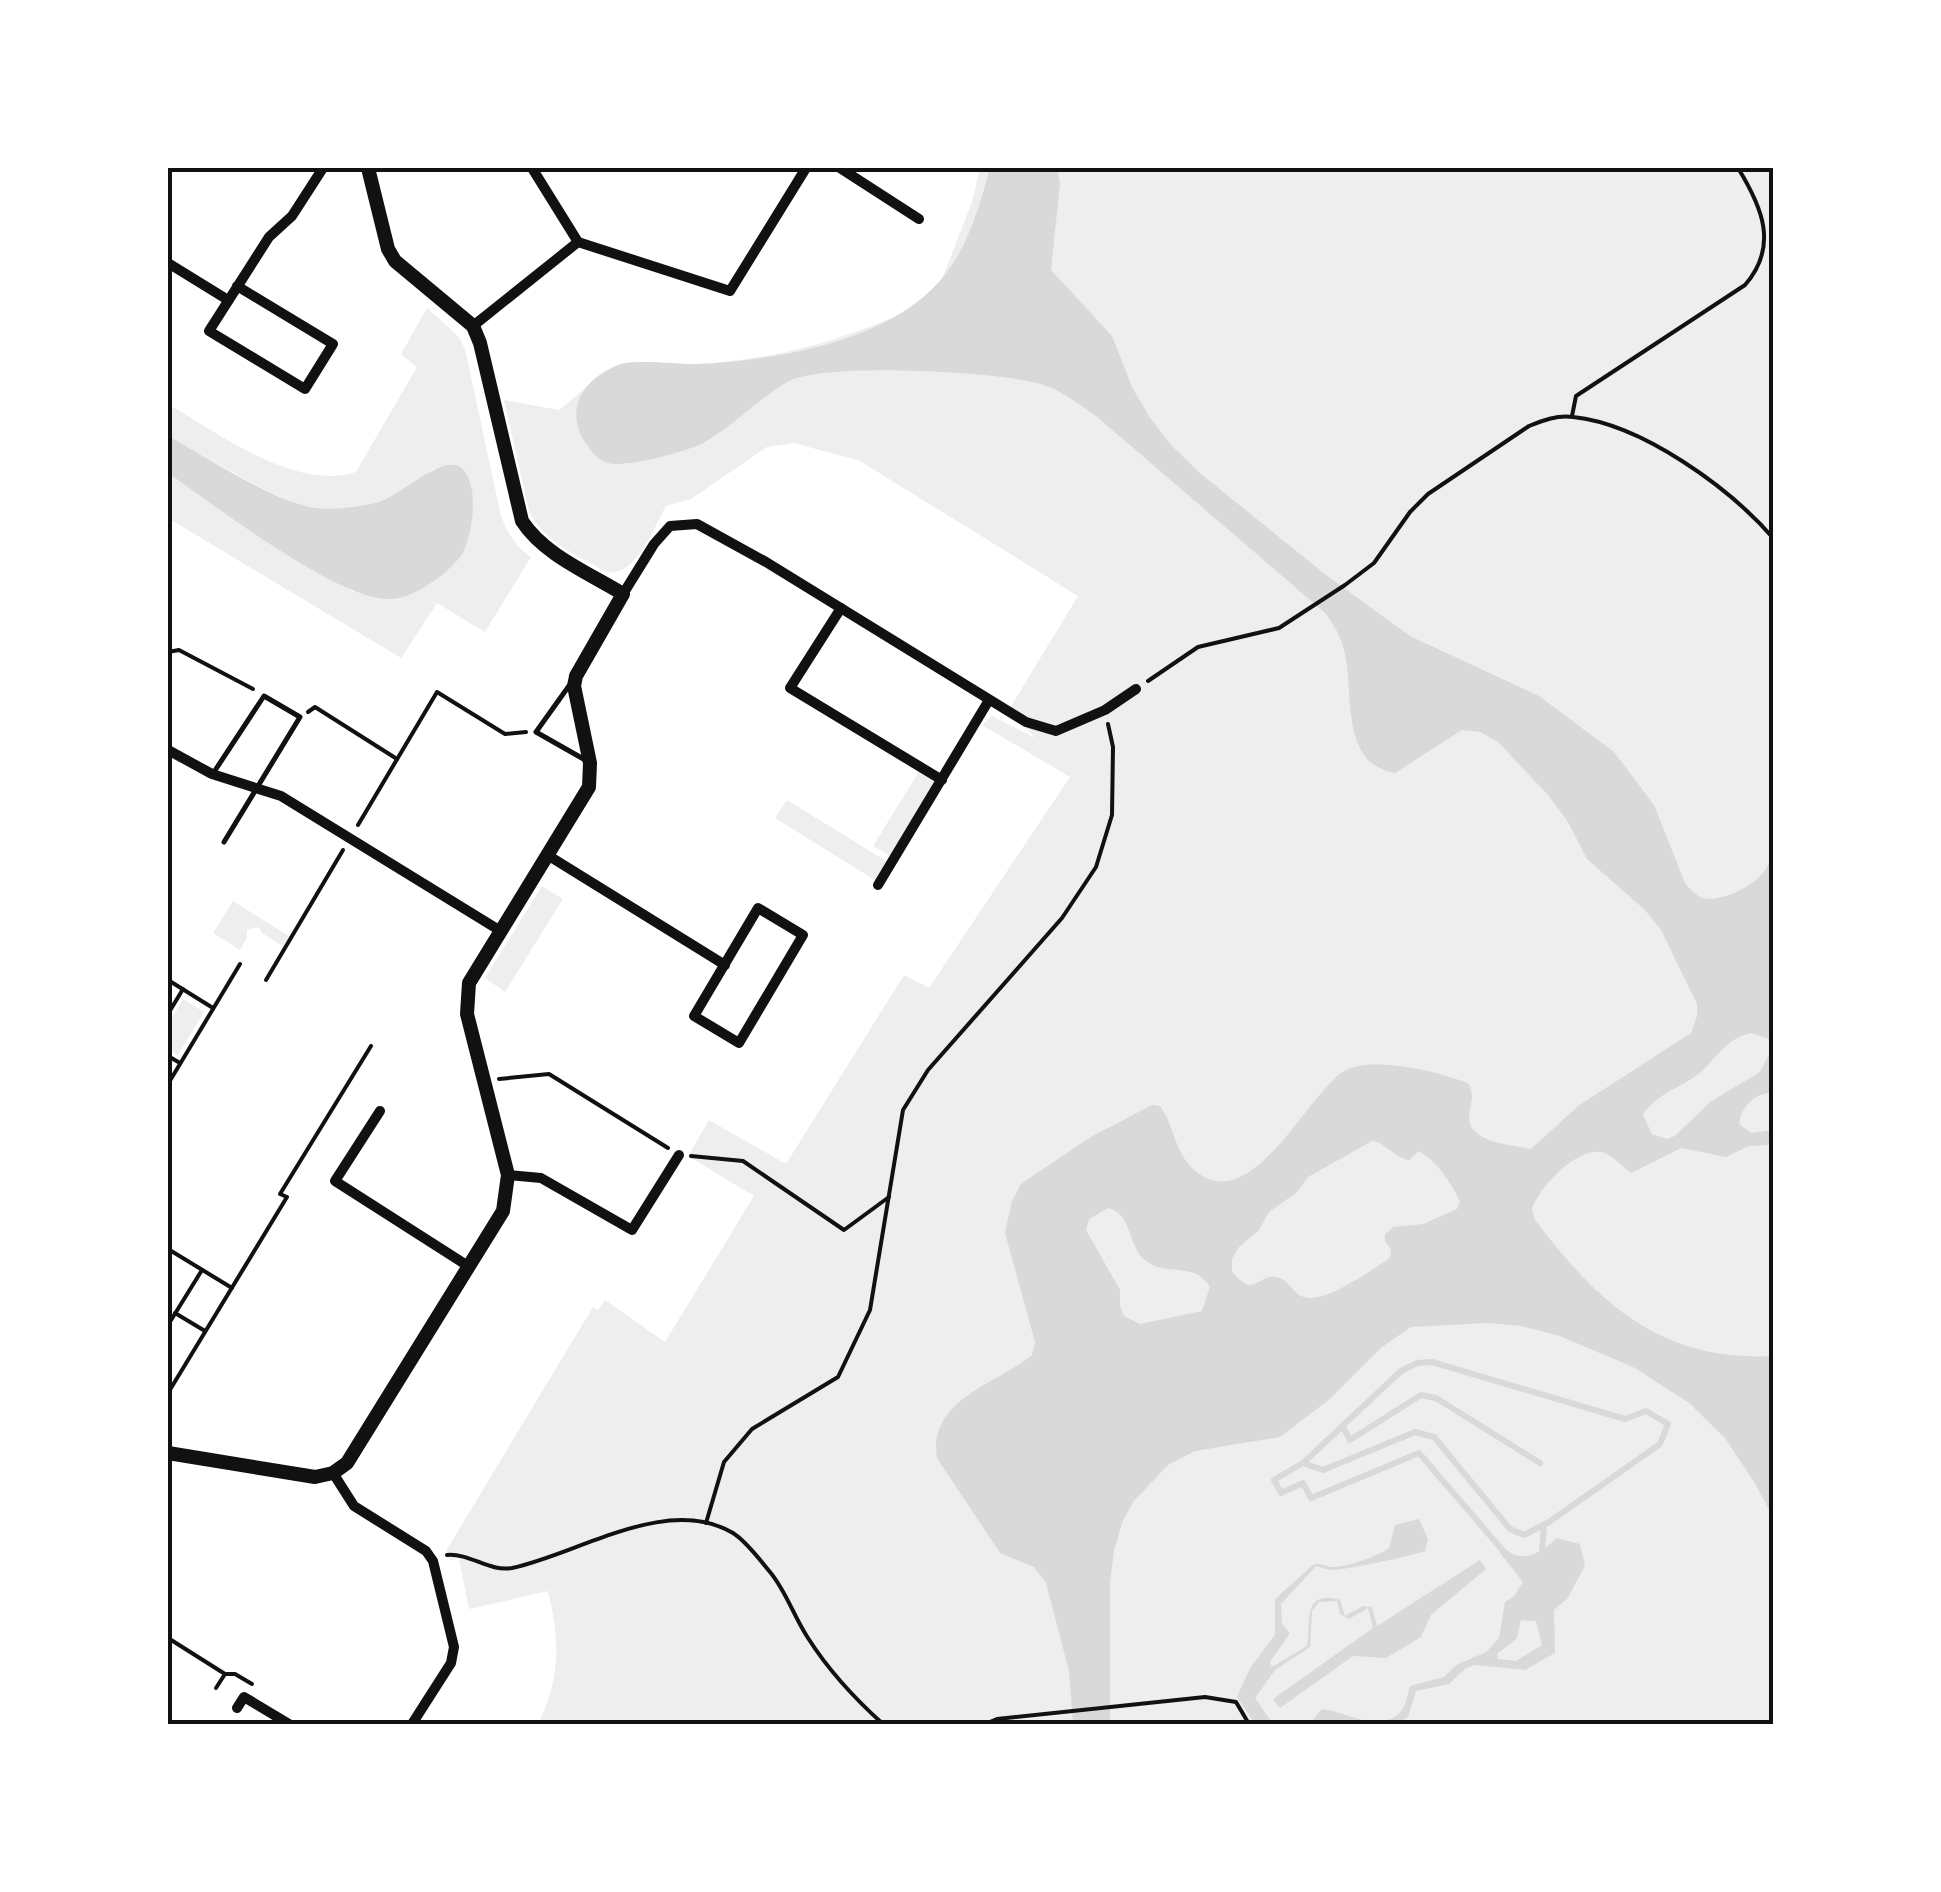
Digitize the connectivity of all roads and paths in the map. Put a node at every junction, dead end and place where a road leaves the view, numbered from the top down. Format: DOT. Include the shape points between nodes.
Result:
graph roads {
  1 [pos="323,168"];
  2 [pos="368,168"];
  3 [pos="532,168"];
  4 [pos="806,168"];
  5 [pos="840,168"];
  6 [pos="1738,168"];
  7 [pos="919,219"];
  8 [pos="578,242"];
  9 [pos="168,263"];
  10 [pos="237,286"];
  11 [pos="228,300"];
  12 [pos="473,326"];
  13 [pos="1572,416"];
  14 [pos="1774,540"];
  15 [pos="623,594"];
  16 [pos="841,608"];
  17 [pos="168,652"];
  18 [pos="576,676"];
  19 [pos="1136,689"];
  20 [pos="264,696"];
  21 [pos="989,700"];
  22 [pos="1105,710"];
  23 [pos="300,717"];
  24 [pos="536,732"];
  25 [pos="168,750"];
  26 [pos="397,759"];
  27 [pos="590,763"];
  28 [pos="212,774"];
  29 [pos="942,780"];
  30 [pos="258,787"];
  31 [pos="351,836"];
  32 [pos="224,842"];
  33 [pos="549,856"];
  34 [pos="878,885"];
  35 [pos="500,930"];
  36 [pos="240,964"];
  37 [pos="724,965"];
  38 [pos="168,980"];
  39 [pos="266,980"];
  40 [pos="182,989"];
  41 [pos="213,1008"];
  42 [pos="168,1014"];
  43 [pos="371,1046"];
  44 [pos="168,1056"];
  45 [pos="180,1063"];
  46 [pos="168,1084"];
  47 [pos="380,1111"];
  48 [pos="680,1155"];
  49 [pos="508,1176"];
  50 [pos="168,1248"];
  51 [pos="468,1266"];
  52 [pos="202,1270"];
  53 [pos="232,1288"];
  54 [pos="175,1313"];
  55 [pos="168,1326"];
  56 [pos="205,1331"];
  57 [pos="168,1392"];
  58 [pos="168,1453"];
  59 [pos="333,1473"];
  60 [pos="706,1522"];
  61 [pos="433,1560"];
  62 [pos="168,1638"];
  63 [pos="216,1688"];
  64 [pos="238,1708"];
  65 [pos="289,1724"];
  66 [pos="412,1724"];
  67 [pos="884,1724"];
  68 [pos="986,1724"];
  69 [pos="1249,1724"];
  1 -- 10 [label="street"];
  2 -- 12 [label="street" via="395,260"];
  3 -- 8 [label="street"];
  4 -- 8 [label="street" via="730,292"];
  5 -- 7 [label="street"];
  6 -- 13 [label="path" via="1765,231 1764,255 1753,276 1576,396"];
  8 -- 12 [label="street"];
  9 -- 11 [label="street"];
  10 -- 11 [label="street"];
  10 -- 11 [label="street" via="333,344 305,390 210,331"];
  12 -- 15 [label="street" via="522,522 547,547"];
  13 -- 14 [label="path" via="1617,427 1692,467"];
  13 -- 19 [label="path" via="1529,426 1428,494 1374,563 1279,628 1198,647"];
  15 -- 16 [label="street" via="654,544 670,526 684,523 697,524"];
  15 -- 18 [label="street"];
  16 -- 21 [label="street"];
  16 -- 29 [label="street" via="790,688"];
  17 -- 20 [label="path" via="179,650"];
  18 -- 24 [label="lane"];
  18 -- 27 [label="street"];
  19 -- 22 [label="street"];
  20 -- 23 [label="lane"];
  20 -- 28 [label="lane"];
  21 -- 22 [label="street" via="1056,731"];
  21 -- 29 [label="street"];
  22 -- 60 [label="path" via="1112,815 1096,867 1062,918 928,1070 903,1110 870,1310 838,1376 752,1430 724,1462"];
  23 -- 26 [label="path" via="315,707"];
  23 -- 30 [label="lane"];
  24 -- 26 [label="path" via="505,734 437,692"];
  24 -- 27 [label="lane"];
  25 -- 28 [label="street"];
  26 -- 31 [label="path"];
  27 -- 33 [label="street" via="589,788"];
  28 -- 30 [label="street"];
  29 -- 34 [label="street"];
  30 -- 31 [label="street"];
  30 -- 32 [label="lane"];
  31 -- 35 [label="street"];
  31 -- 39 [label="path"];
  33 -- 35 [label="street"];
  33 -- 37 [label="street"];
  35 -- 49 [label="street" via="469,983 467,1014"];
  36 -- 41 [label="path"];
  37 -- 37 [label="street" via="758,908 803,934 739,1042 694,1016"];
  38 -- 40 [label="path"];
  40 -- 41 [label="path"];
  40 -- 42 [label="path"];
  41 -- 45 [label="path"];
  43 -- 53 [label="path" via="280,1194 287,1198"];
  44 -- 45 [label="path"];
  45 -- 46 [label="path"];
  47 -- 51 [label="street" via="336,1182"];
  48 -- 49 [label="street" via="632,1230 541,1178"];
  49 -- 51 [label="street" via="503,1211"];
  50 -- 52 [label="path"];
  51 -- 59 [label="street" via="346,1463"];
  52 -- 53 [label="path"];
  52 -- 54 [label="path"];
  53 -- 56 [label="path"];
  54 -- 55 [label="path"];
  54 -- 56 [label="path"];
  56 -- 57 [label="path"];
  58 -- 59 [label="street" via="315,1477"];
  59 -- 61 [label="street" via="354,1506"];
  60 -- 61 [label="path" via="678,1519 612,1534 499,1570 466,1555"];
  60 -- 67 [label="path" via="735,1534 774,1575 846,1690"];
  61 -- 66 [label="street" via="454,1647"];
  62 -- 63 [label="path" via="225,1674"];
  64 -- 65 [label="street" via="244,1697"];
  68 -- 69 [label="path" via="1205,1697 1236,1702"];
}
